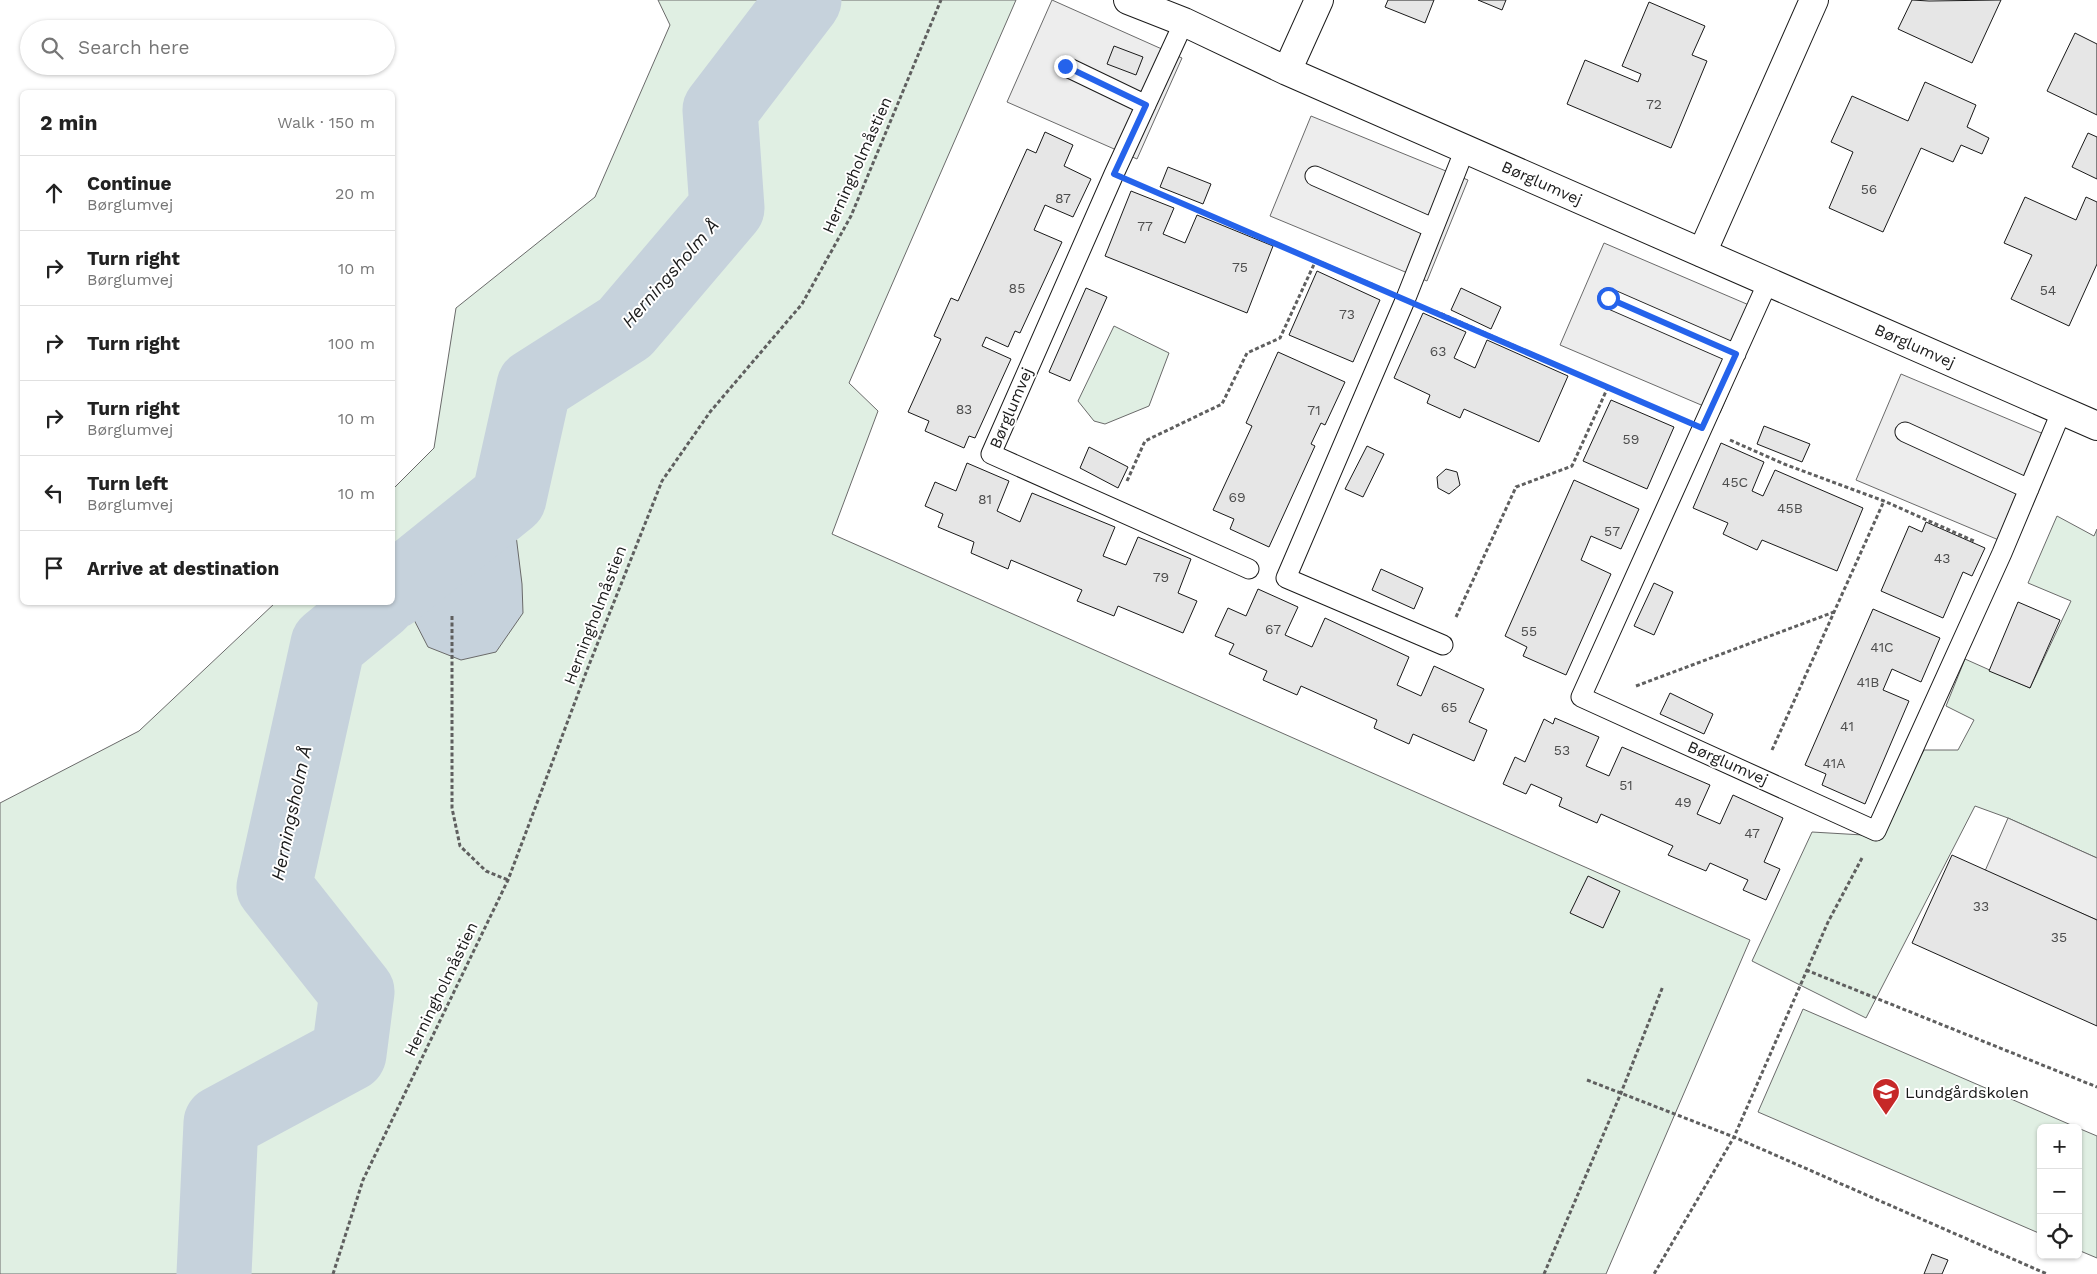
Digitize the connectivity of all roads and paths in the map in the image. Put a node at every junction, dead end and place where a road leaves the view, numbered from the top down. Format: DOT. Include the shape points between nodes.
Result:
graph roads {
  1 [pos="941,0"];
  2 [pos="1128,0"];
  3 [pos="1319,0"];
  4 [pos="1814,0"];
  5 [pos="1184,22"];
  6 [pos="1065,66"];
  7 [pos="1287,71"];
  8 [pos="1146,105"];
  9 [pos="1465,149"];
  10 [pos="1114,174"];
  11 [pos="1315,176"];
  12 [pos="1433,228"];
  13 [pos="1702,253"];
  14 [pos="1316,260"];
  15 [pos="1768,282"];
  16 [pos="1406,298"];
  17 [pos="1608,298"];
  18 [pos="1736,354"];
  19 [pos="1608,387"];
  20 [pos="2062,410"];
  21 [pos="2097,426"];
  22 [pos="1702,428"];
  23 [pos="1905,432"];
  24 [pos="2029,489"];
  25 [pos="1884,501"];
  26 [pos="1115,510"];
  27 [pos="2002,553"];
  28 [pos="1249,569"];
  29 [pos="1834,612"];
  30 [pos="452,616"];
  31 [pos="1443,645"];
  32 [pos="1593,702"];
  33 [pos="1760,778"];
  34 [pos="1876,831"];
  35 [pos="508,880"];
  36 [pos="1806,970"];
  37 [pos="1663,986"];
  38 [pos="1587,1080"];
  39 [pos="2097,1087"];
  40 [pos="1621,1093"];
  41 [pos="1734,1137"];
  42 [pos="333,1274"];
  43 [pos="1544,1274"];
  44 [pos="1654,1274"];
  45 [pos="2047,1274"];
  1 -- 35 [label="path, Herningholmåstien" via="851,216 802,304 710,412 662,480"];
  2 -- 5 [label="street, Børglumvej"];
  3 -- 7 [label="street"];
  4 -- 13 [label="street"];
  5 -- 7 [label="street, Børglumvej"];
  5 -- 8 [label="lane, Børglumvej"];
  6 -- 8 [label="lane"];
  7 -- 9 [label="street, Børglumvej"];
  8 -- 10 [label="lane, Børglumvej"];
  9 -- 12 [label="lane"];
  9 -- 13 [label="street, Børglumvej"];
  10 -- 14 [label="path"];
  10 -- 26 [label="lane, Børglumvej" via="990,454"];
  11 -- 12 [label="lane"];
  12 -- 16 [label="lane"];
  13 -- 15 [label="street, Børglumvej"];
  14 -- 16 [label="path"];
  14 -- 26 [label="path" via="1280,338 1247,353 1222,404 1145,441"];
  15 -- 18 [label="lane"];
  15 -- 20 [label="street, Børglumvej"];
  16 -- 19 [label="path"];
  16 -- 31 [label="lane" via="1286,578"];
  17 -- 18 [label="lane"];
  18 -- 22 [label="lane"];
  19 -- 22 [label="path"];
  19 -- 31 [label="path" via="1572,466 1516,487"];
  20 -- 21 [label="street, Børglumvej"];
  20 -- 24 [label="lane"];
  22 -- 25 [label="path" via="1784,464"];
  22 -- 32 [label="lane" via="1581,697"];
  23 -- 24 [label="lane"];
  24 -- 27 [label="lane"];
  25 -- 27 [label="path"];
  25 -- 29 [label="path"];
  26 -- 28 [label="lane, Børglumvej"];
  27 -- 34 [label="lane"];
  29 -- 32 [label="path"];
  29 -- 33 [label="path"];
  30 -- 35 [label="path" via="452,808 460,846 486,871"];
  32 -- 33 [label="lane, Børglumvej"];
  33 -- 34 [label="lane, Børglumvej"];
  34 -- 36 [label="path"];
  35 -- 42 [label="path, Herningholmåstien" via="363,1180"];
  36 -- 39 [label="path"];
  36 -- 41 [label="path"];
  37 -- 40 [label="path"];
  38 -- 40 [label="path"];
  40 -- 41 [label="path"];
  40 -- 43 [label="path"];
  41 -- 44 [label="path"];
  41 -- 45 [label="path"];
}
